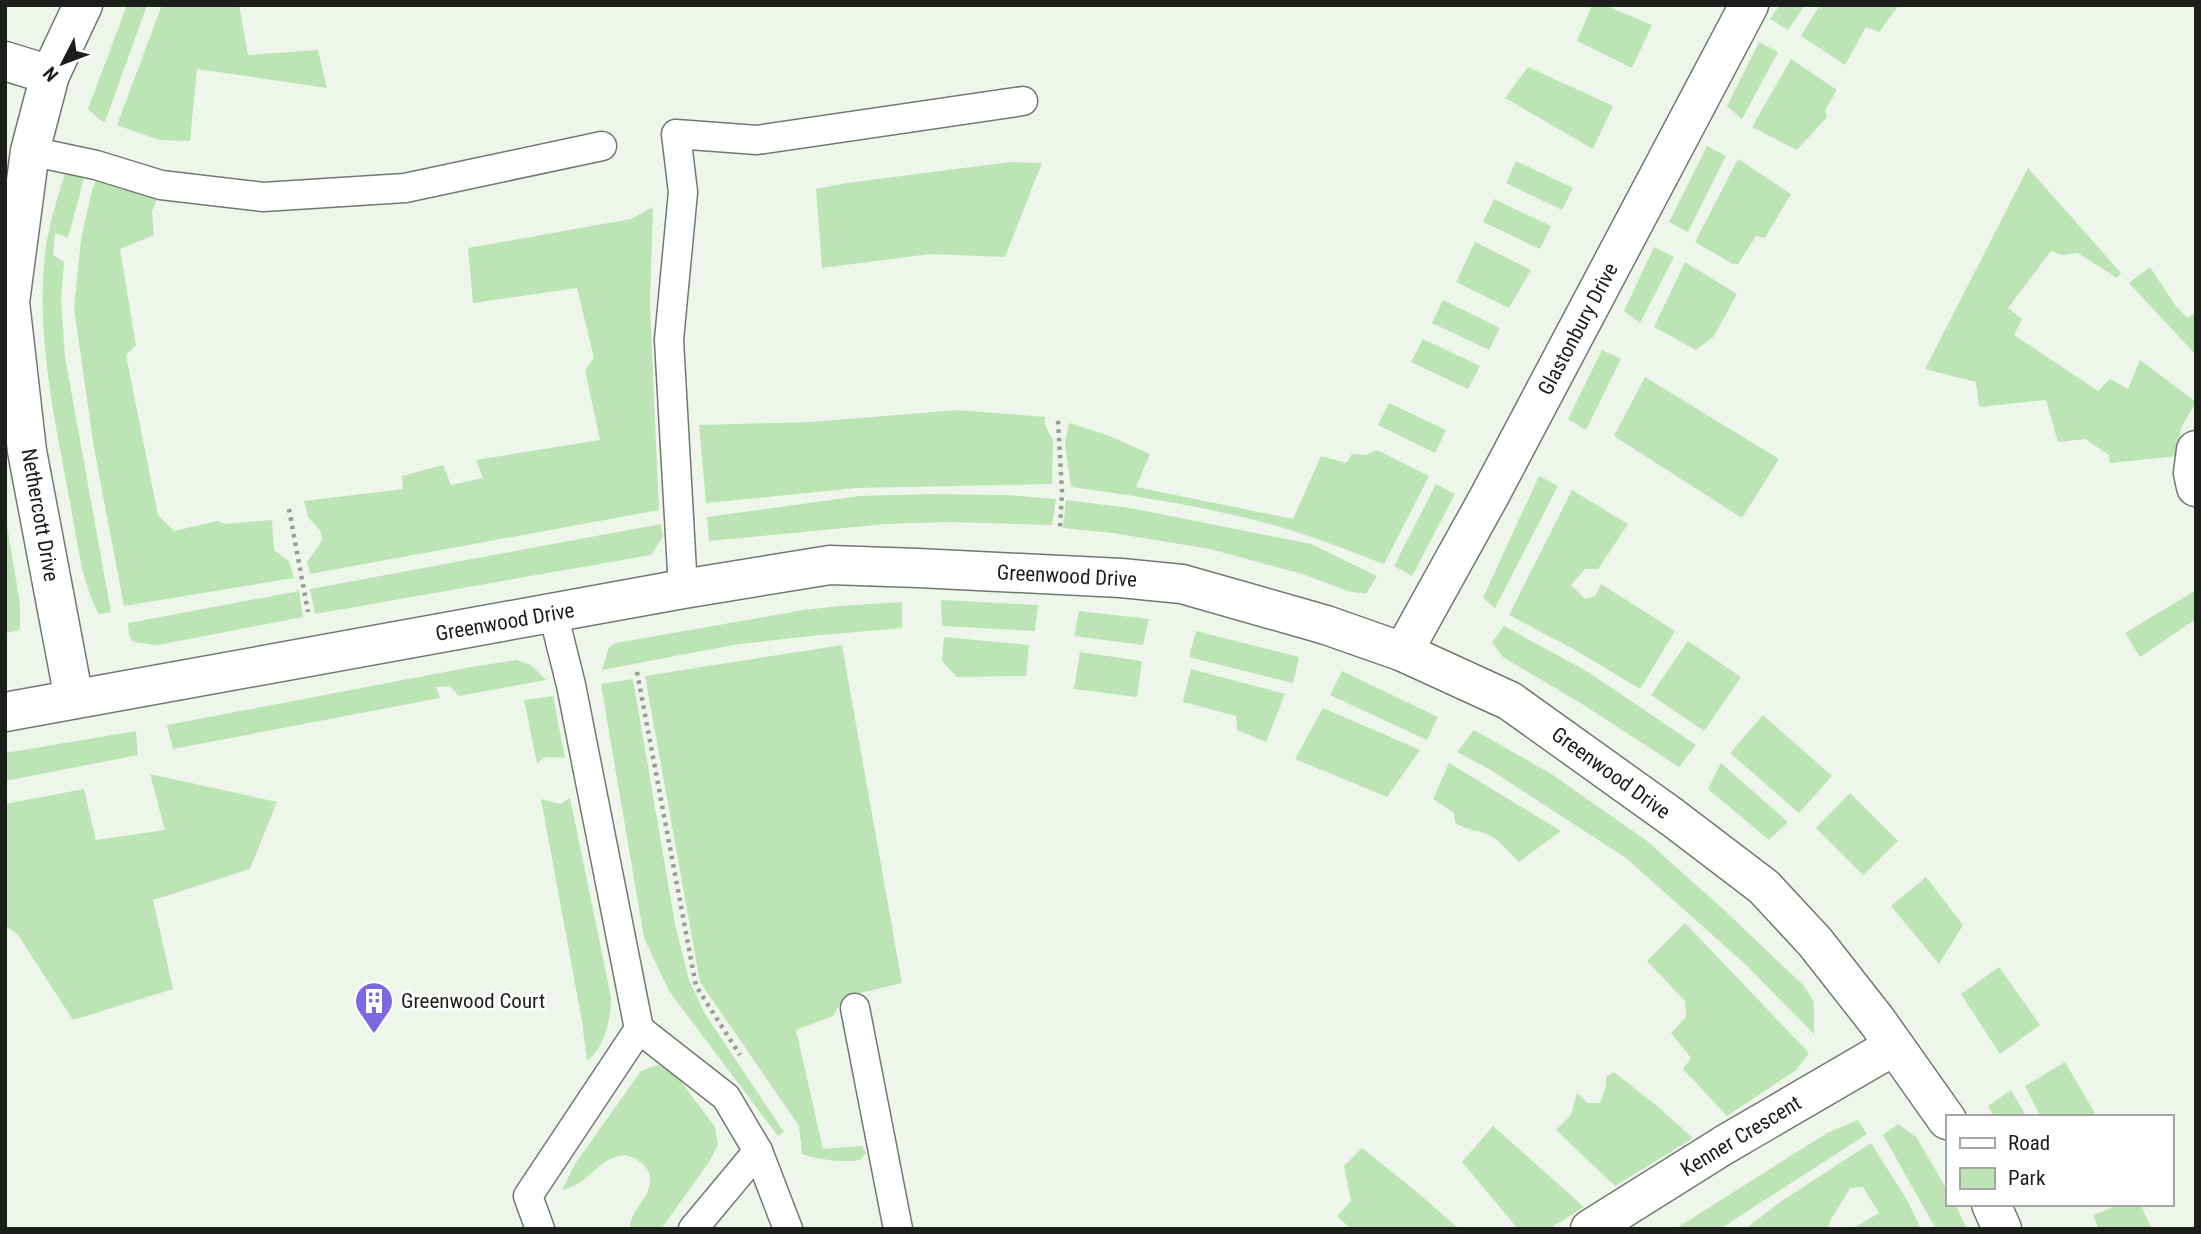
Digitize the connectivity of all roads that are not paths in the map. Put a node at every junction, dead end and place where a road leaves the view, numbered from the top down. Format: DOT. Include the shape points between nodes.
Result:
graph roads {
  1 [pos="83,5"];
  2 [pos="1749,5"];
  3 [pos="5,61"];
  4 [pos="50,75"];
  5 [pos="1023,102"];
  6 [pos="602,146"];
  7 [pos="30,150"];
  8 [pos="2196,450"];
  9 [pos="2196,487"];
  10 [pos="683,589"];
  11 [pos="553,613"];
  12 [pos="1403,652"];
  13 [pos="74,699"];
  14 [pos="5,712"];
  15 [pos="855,1008"];
  16 [pos="639,1030"];
  17 [pos="1894,1046"];
  18 [pos="1946,1119"];
  19 [pos="758,1152"];
  20 [pos="1992,1206"];
  21 [pos="540,1229"];
  22 [pos="693,1229"];
  23 [pos="788,1229"];
  24 [pos="898,1229"];
  25 [pos="1590,1229"];
  26 [pos="2002,1229"];
  1 -- 4 [label="street, Nethercott Drive"];
  2 -- 12 [label="street, Glastonbury Drive"];
  3 -- 4 [label="street"];
  4 -- 7 [label="street, Nethercott Drive"];
  5 -- 10 [label="lane" via="757,140 676,134 683,192 669,340"];
  6 -- 7 [label="lane" via="405,188 263,197 161,185"];
  7 -- 13 [label="street, Nethercott Drive" via="10,302 27,451"];
  8 -- 9 [label="street"];
  10 -- 11 [label="street, Greenwood Drive"];
  10 -- 12 [label="street, Greenwood Drive" via="830,565 1121,578 1182,584"];
  11 -- 13 [label="street, Greenwood Drive"];
  11 -- 16 [label="lane"];
  12 -- 17 [label="street, Greenwood Drive" via="1510,701 1740,867 1815,942"];
  13 -- 14 [label="street, Greenwood Drive"];
  15 -- 24 [label="lane"];
  16 -- 19 [label="lane" via="726,1097"];
  16 -- 21 [label="lane" via="528,1196"];
  17 -- 18 [label="street, Greenwood Drive"];
  17 -- 25 [label="street, Kenner Crescent"];
  19 -- 22 [label="lane"];
  19 -- 23 [label="lane"];
  20 -- 26 [label="street"];
}
